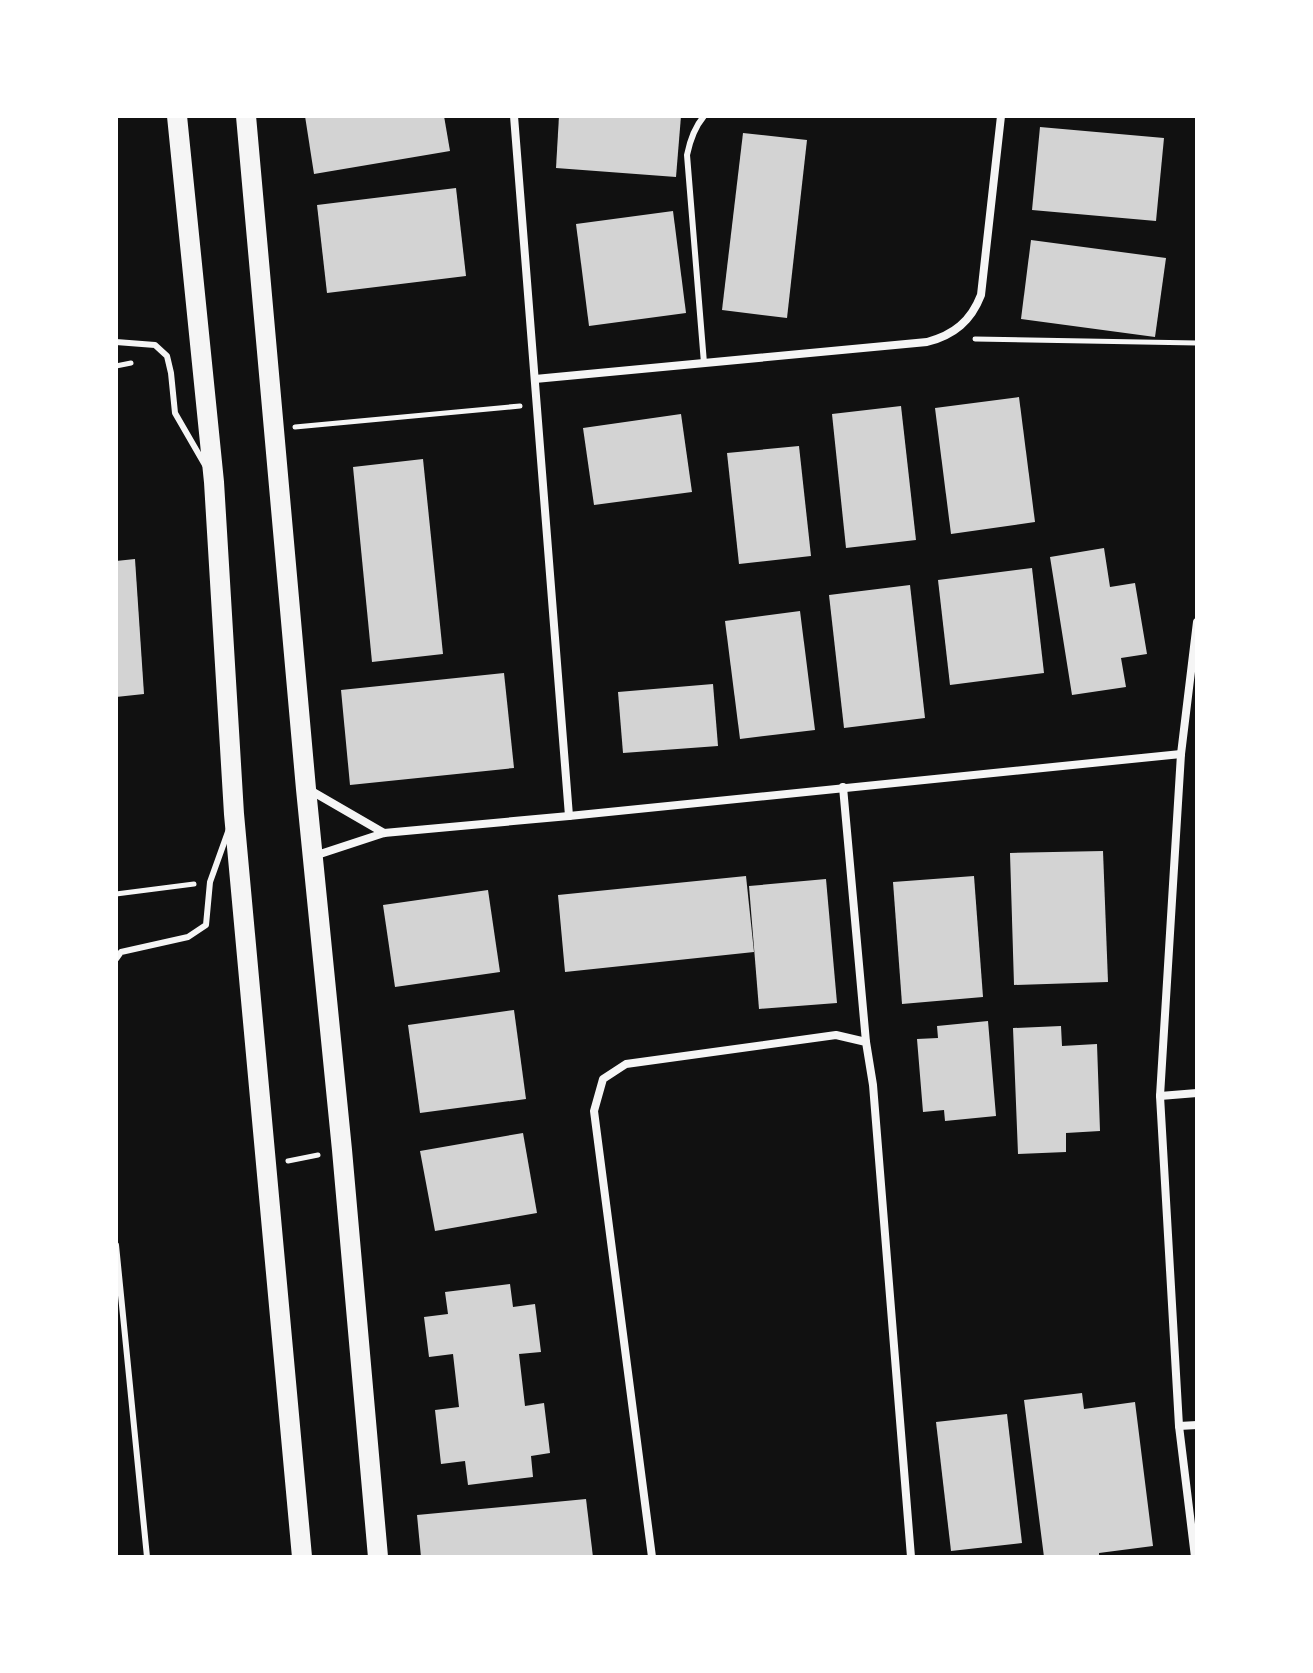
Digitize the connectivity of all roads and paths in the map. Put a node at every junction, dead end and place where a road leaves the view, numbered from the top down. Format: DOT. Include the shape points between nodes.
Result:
graph roads {
  1 [pos="177,116"];
  2 [pos="246,116"];
  3 [pos="514,116"];
  4 [pos="704,116"];
  5 [pos="1001,116"];
  6 [pos="942,338"];
  7 [pos="116,342"];
  8 [pos="1197,343"];
  9 [pos="704,363"];
  10 [pos="535,379"];
  11 [pos="537,404"];
  12 [pos="274,429"];
  13 [pos="214,482"];
  14 [pos="1197,622"];
  15 [pos="1181,754"];
  16 [pos="843,787"];
  17 [pos="306,789"];
  18 [pos="234,814"];
  19 [pos="569,816"];
  20 [pos="384,833"];
  21 [pos="313,856"];
  22 [pos="210,882"];
  23 [pos="116,894"];
  24 [pos="116,959"];
  25 [pos="866,1042"];
  26 [pos="1197,1093"];
  27 [pos="1160,1096"];
  28 [pos="342,1150"];
  29 [pos="265,1165"];
  30 [pos="116,1245"];
  31 [pos="1197,1425"];
  32 [pos="1179,1426"];
  33 [pos="147,1557"];
  34 [pos="302,1557"];
  35 [pos="378,1557"];
  36 [pos="652,1557"];
  37 [pos="911,1557"];
  38 [pos="1195,1557"];
  1 -- 13 [label="main road"];
  2 -- 12 [label="main road"];
  3 -- 10 [label="street"];
  4 -- 9 [label="lane" via="687,155"];
  5 -- 6 [label="street" via="981,295 967,321"];
  6 -- 8 [label="path"];
  6 -- 9 [label="street"];
  7 -- 13 [label="lane" via="155,345 167,356 175,413"];
  9 -- 10 [label="street"];
  10 -- 11 [label="street"];
  11 -- 12 [label="path"];
  11 -- 19 [label="street"];
  12 -- 17 [label="main road"];
  13 -- 18 [label="main road"];
  14 -- 15 [label="street"];
  15 -- 16 [label="street"];
  15 -- 27 [label="street"];
  16 -- 19 [label="street"];
  16 -- 25 [label="street"];
  17 -- 20 [label="street"];
  17 -- 21 [label="main road"];
  18 -- 22 [label="lane"];
  18 -- 29 [label="main road"];
  19 -- 20 [label="street"];
  20 -- 21 [label="street"];
  21 -- 28 [label="main road"];
  22 -- 23 [label="path"];
  22 -- 24 [label="lane" via="206,925 188,937 121,952"];
  25 -- 36 [label="street" via="836,1035 626,1064 603,1079 594,1111"];
  25 -- 37 [label="street"];
  26 -- 27 [label="street"];
  27 -- 32 [label="street"];
  28 -- 29 [label="path"];
  28 -- 35 [label="main road"];
  29 -- 34 [label="main road"];
  30 -- 33 [label="lane"];
  31 -- 32 [label="street"];
  32 -- 38 [label="street"];
}
